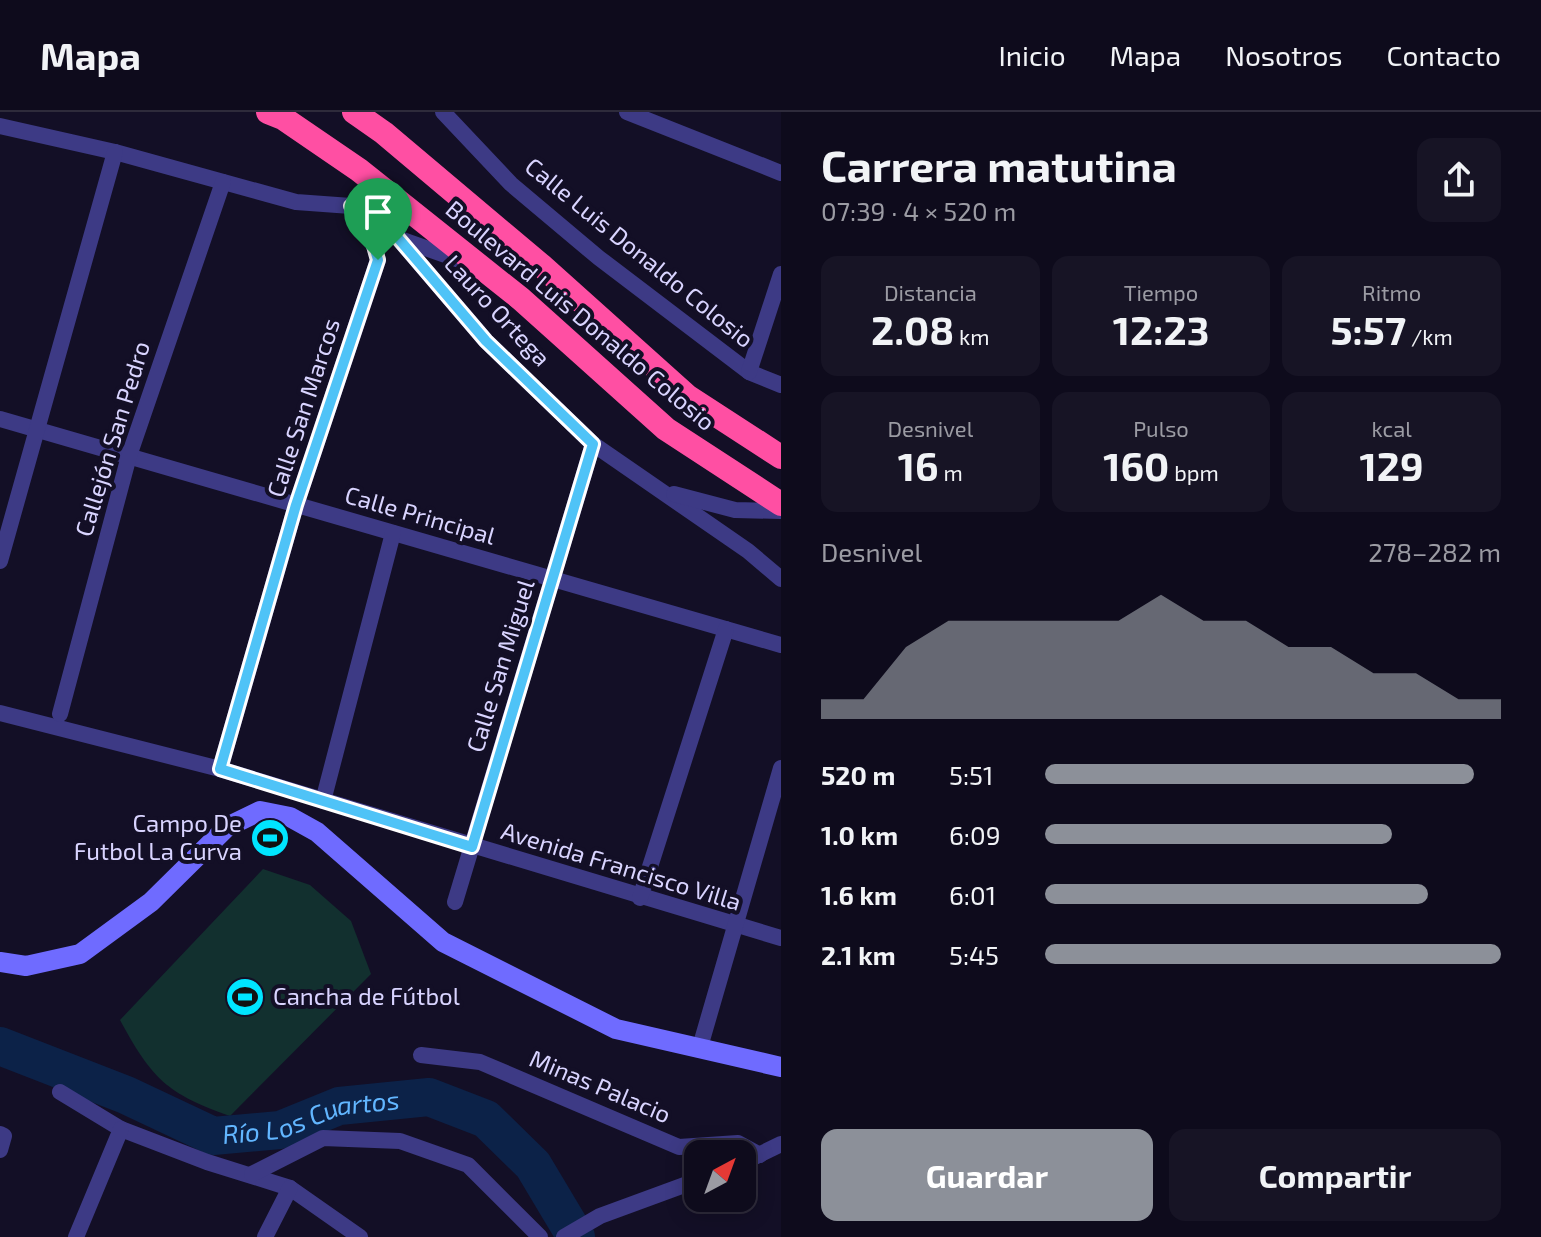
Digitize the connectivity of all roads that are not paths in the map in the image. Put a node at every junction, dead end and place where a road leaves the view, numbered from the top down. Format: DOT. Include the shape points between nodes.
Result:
graph roads {
  1 [pos="268,112"];
  2 [pos="354,112"];
  3 [pos="443,112"];
  4 [pos="627,112"];
  5 [pos="0,126"];
  6 [pos="115,152"];
  7 [pos="781,173"];
  8 [pos="223,182"];
  9 [pos="351,206"];
  10 [pos="398,238"];
  11 [pos="481,267"];
  12 [pos="781,274"];
  13 [pos="749,372"];
  14 [pos="781,385"];
  15 [pos="0,419"];
  16 [pos="38,431"];
  17 [pos="593,444"];
  18 [pos="129,456"];
  19 [pos="781,457"];
  20 [pos="661,491"];
  21 [pos="781,504"];
  22 [pos="296,505"];
  23 [pos="781,511"];
  24 [pos="393,533"];
  25 [pos="0,561"];
  26 [pos="553,579"];
  27 [pos="781,579"];
  28 [pos="726,629"];
  29 [pos="781,645"];
  30 [pos="0,713"];
  31 [pos="60,714"];
  32 [pos="781,768"];
  33 [pos="220,769"];
  34 [pos="265,783"];
  35 [pos="323,801"];
  36 [pos="260,811"];
  37 [pos="472,847"];
  38 [pos="640,898"];
  39 [pos="455,902"];
  40 [pos="733,926"];
  41 [pos="781,938"];
  42 [pos="0,962"];
  43 [pos="700,1047"];
  44 [pos="421,1055"];
  45 [pos="781,1067"];
  46 [pos="60,1092"];
  47 [pos="121,1129"];
  48 [pos="0,1134"];
  49 [pos="781,1144"];
  50 [pos="0,1150"];
  51 [pos="760,1155"];
  52 [pos="756,1157"];
  53 [pos="252,1174"];
  54 [pos="684,1185"];
  55 [pos="290,1188"];
  56 [pos="76,1237"];
  57 [pos="265,1237"];
  58 [pos="360,1237"];
  59 [pos="540,1237"];
  60 [pos="564,1237"];
  1 -- 11 [label="highway, Boulevard Luis Donaldo Colosio" via="359,170"];
  2 -- 19 [label="highway, Boulevard Luis Donaldo Colosio" via="542,266 687,396"];
  3 -- 13 [label="street, Calle Luis Donaldo Colosio" via="533,203"];
  4 -- 7 [label="street"];
  5 -- 6 [label="street"];
  6 -- 8 [label="street"];
  6 -- 16 [label="street"];
  8 -- 9 [label="street" via="296,202"];
  8 -- 18 [label="street, Callejón San Pedro"];
  9 -- 10 [label="street, Lauro Ortega"];
  9 -- 22 [label="street, Calle San Marcos" via="371,235 378,260"];
  10 -- 11 [label="street"];
  10 -- 17 [label="street, Lauro Ortega" via="486,341"];
  11 -- 21 [label="highway, Boulevard Luis Donaldo Colosio" via="666,429"];
  12 -- 13 [label="street"];
  13 -- 14 [label="street, Calle Luis Donaldo Colosio"];
  15 -- 16 [label="street, Calle Principal"];
  16 -- 18 [label="street, Calle Principal"];
  16 -- 25 [label="street"];
  17 -- 20 [label="street, Lauro Ortega"];
  17 -- 26 [label="street, Calle San Miguel"];
  18 -- 22 [label="street, Calle Principal"];
  18 -- 31 [label="street, Callejón San Pedro"];
  20 -- 23 [label="street" via="735,510"];
  20 -- 27 [label="street, Lauro Ortega"];
  22 -- 24 [label="street, Calle Principal"];
  22 -- 33 [label="street, Calle San Marcos"];
  24 -- 26 [label="street, Calle Principal"];
  24 -- 35 [label="street"];
  26 -- 28 [label="street, Calle Principal"];
  26 -- 37 [label="street, Calle San Miguel"];
  28 -- 29 [label="street, Calle Principal"];
  28 -- 38 [label="street"];
  30 -- 33 [label="street, Avenida Francisco Villa"];
  32 -- 40 [label="street"];
  33 -- 34 [label="street, Avenida Francisco Villa"];
  34 -- 35 [label="street, Avenida Francisco Villa"];
  34 -- 36 [label="street"];
  35 -- 37 [label="street, Avenida Francisco Villa"];
  36 -- 42 [label="main road" via="227,827 151,902 80,954 26,966"];
  36 -- 43 [label="main road" via="290,817 317,832 443,942 616,1029"];
  37 -- 38 [label="street, Avenida Francisco Villa"];
  37 -- 39 [label="street, Calle San Miguel"];
  38 -- 40 [label="street, Avenida Francisco Villa"];
  40 -- 41 [label="street, Avenida Francisco Villa"];
  40 -- 43 [label="street"];
  43 -- 45 [label="main road"];
  44 -- 51 [label="street, Minas Palacio" via="480,1062 679,1147 738,1143"];
  46 -- 47 [label="street"];
  47 -- 53 [label="street"];
  47 -- 56 [label="street"];
  48 -- 50 [label="street"];
  49 -- 51 [label="street"];
  51 -- 52 [label="street"];
  53 -- 55 [label="street"];
  53 -- 59 [label="street" via="323,1138 400,1141 468,1165"];
  54 -- 60 [label="street" via="600,1216"];
  55 -- 57 [label="street"];
  55 -- 58 [label="street"];
}
